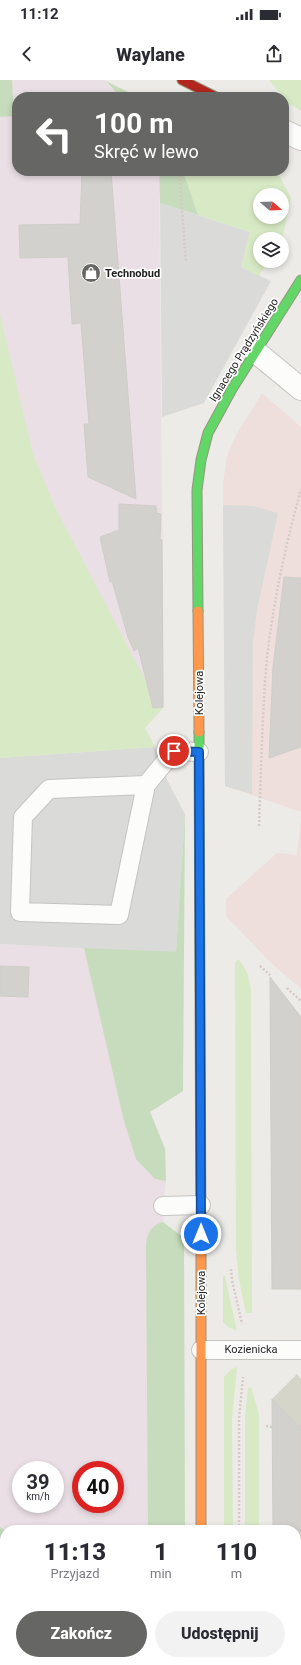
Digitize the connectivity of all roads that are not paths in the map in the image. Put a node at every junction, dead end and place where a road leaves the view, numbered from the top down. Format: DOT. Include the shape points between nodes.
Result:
graph roads {
  1 [pos="182,80"];
  2 [pos="206,92"];
  3 [pos="289,133"];
  4 [pos="301,139"];
  5 [pos="301,280"];
  6 [pos="256,352"];
  7 [pos="301,389"];
  8 [pos="208,433"];
  9 [pos="199,752"];
  10 [pos="146,785"];
  11 [pos="201,1205"];
  12 [pos="163,1206"];
  13 [pos="201,1350"];
  14 [pos="301,1350"];
  15 [pos="201,1525"];
  1 -- 2 [label="street"];
  3 -- 4 [label="street"];
  5 -- 6 [label="street, Ignacego Prądzyńskiego"];
  6 -- 7 [label="street"];
  6 -- 8 [label="street, Ignacego Prądzyńskiego"];
  8 -- 9 [label="street, Kolejowa" via="197,490"];
  9 -- 10 [label="lane" via="174,751"];
  9 -- 11 [label="street, Kolejowa"];
  10 -- 10 [label="lane" via="119,915 20,912 23,818 49,789"];
  11 -- 12 [label="lane"];
  11 -- 13 [label="street, Kolejowa"];
  13 -- 14 [label="lane, Kozienicka"];
  13 -- 15 [label="street, Kolejowa"];
}
